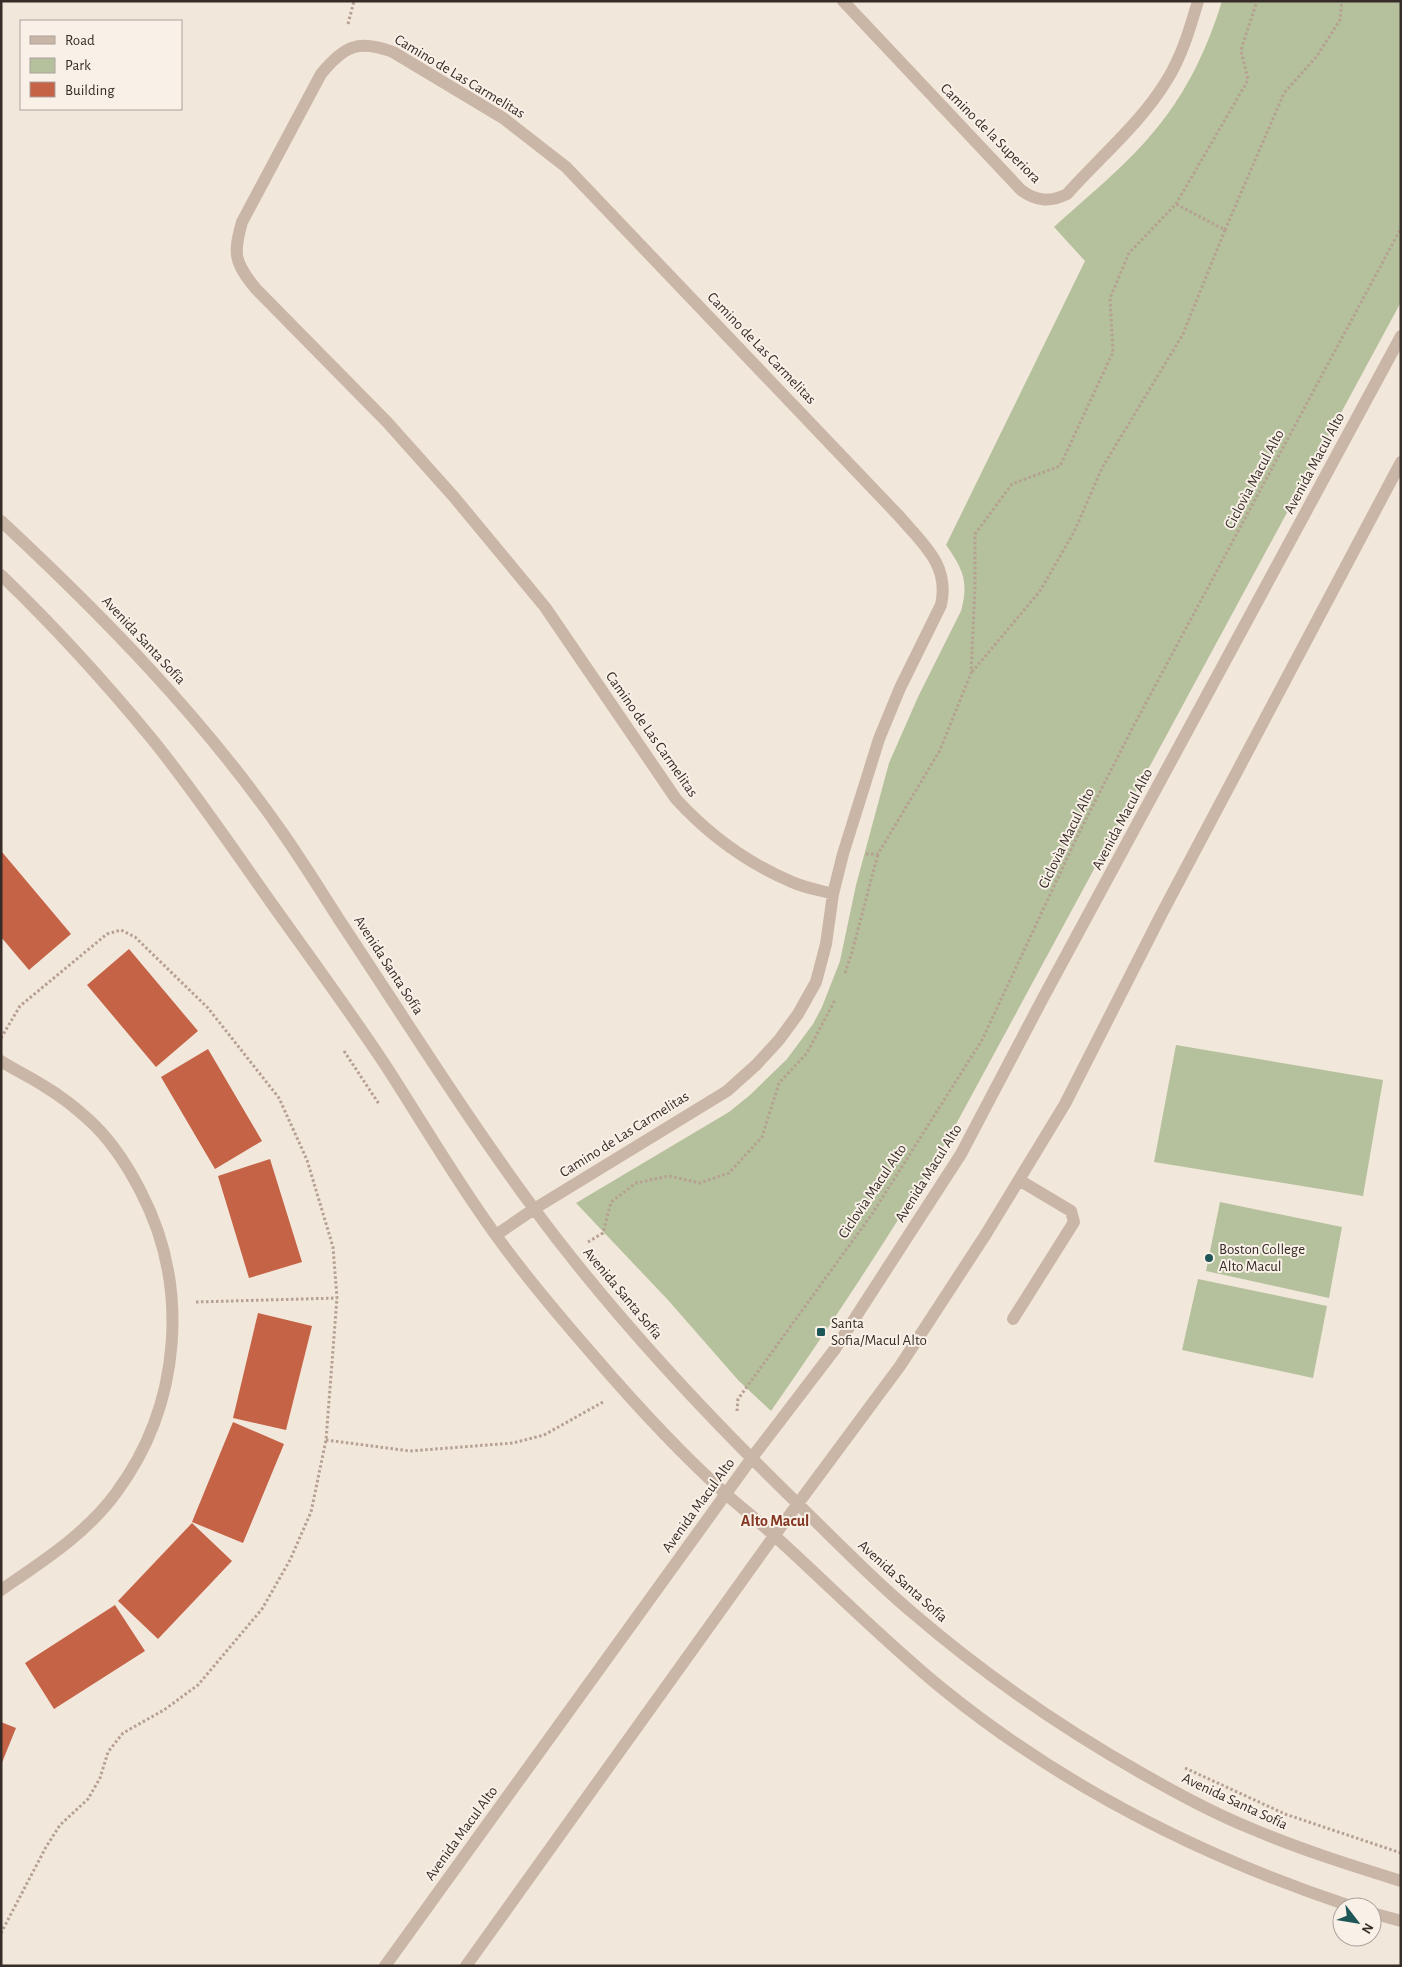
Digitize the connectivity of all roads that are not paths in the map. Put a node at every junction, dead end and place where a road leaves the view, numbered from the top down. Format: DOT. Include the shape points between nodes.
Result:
graph roads {
  1 [pos="843,1"];
  2 [pos="1198,1"];
  3 [pos="1401,336"];
  4 [pos="1401,462"];
  5 [pos="1,521"];
  6 [pos="1,575"];
  7 [pos="833,894"];
  8 [pos="1,1062"];
  9 [pos="1019,1180"];
  10 [pos="534,1209"];
  11 [pos="496,1235"];
  12 [pos="1013,1319"];
  13 [pos="751,1459"];
  14 [pos="726,1494"];
  15 [pos="798,1504"];
  16 [pos="774,1536"];
  17 [pos="1,1590"];
  18 [pos="1401,1881"];
  19 [pos="1332,1900"];
  20 [pos="1382,1916"];
  21 [pos="1401,1921"];
  22 [pos="385,1966"];
  23 [pos="466,1966"];
  1 -- 2 [label="street, Camino de la Superiora" via="1021,190 1034,198 1047,200 1067,194 1156,96 1186,41"];
  3 -- 13 [label="street, Avenida Macul Alto" via="961,1154 835,1349"];
  4 -- 9 [label="street" via="1065,1104"];
  5 -- 10 [label="street, Avenida Santa Sofía" via="118,634 241,778 281,830 478,1130"];
  6 -- 11 [label="street" via="99,677 202,804 383,1063 439,1153"];
  7 -- 7 [label="street, Camino de Las Carmelitas" via="879,739 900,688 942,605 943,577 938,564 900,516 566,166 504,118 393,52 376,46 357,46 344,51 321,74 242,222 236,243 237,260 245,275 387,422 454,497 544,607 676,799 697,822 742,856 770,872"];
  7 -- 10 [label="street, Camino de Las Carmelitas" via="826,944 816,982 784,1034 756,1065 727,1091"];
  8 -- 17 [label="street" via="45,1086 90,1120 132,1174 160,1236 168,1268 173,1336 162,1402 135,1465 116,1494 68,1543"];
  9 -- 12 [label="street" via="1071,1211 1074,1222"];
  9 -- 15 [label="street" via="900,1366"];
  10 -- 11 [label="street, Camino de Las Carmelitas"];
  10 -- 13 [label="street, Avenida Santa Sofía" via="670,1374"];
  11 -- 14 [label="street" via="624,1390"];
  13 -- 14 [label="street, Avenida Macul Alto"];
  13 -- 15 [label="street, Avenida Santa Sofía"];
  14 -- 16 [label="street"];
  14 -- 22 [label="street, Avenida Macul Alto"];
  15 -- 16 [label="street"];
  15 -- 18 [label="street, Avenida Santa Sofía" via="910,1611 1024,1700 1078,1736 1167,1787 1247,1827"];
  16 -- 19 [label="street" via="944,1690 1067,1776 1187,1842 1275,1880"];
  16 -- 23 [label="street"];
  20 -- 21 [label="street"];
}
